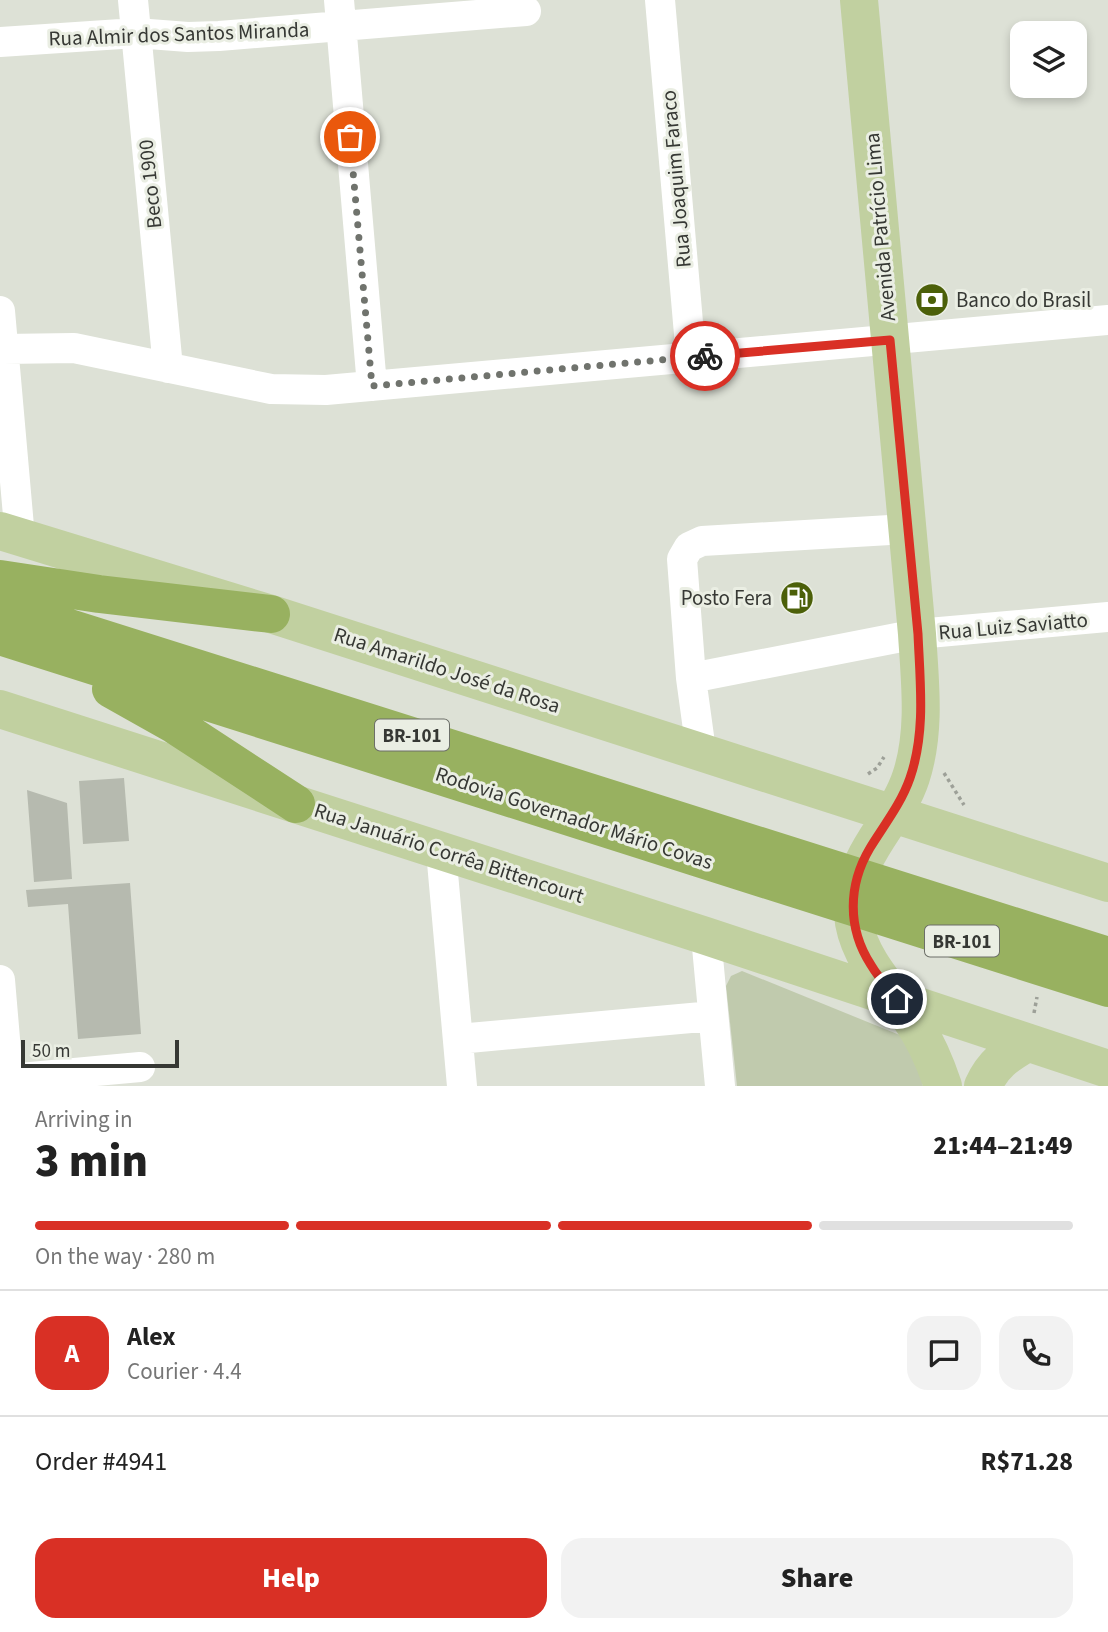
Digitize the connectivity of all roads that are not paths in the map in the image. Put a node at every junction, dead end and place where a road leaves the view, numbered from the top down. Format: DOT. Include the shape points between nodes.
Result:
graph roads {
  1 [pos="133,0"];
  2 [pos="660,0"];
  3 [pos="859,0"];
  4 [pos="526,11"];
  5 [pos="340,13"];
  6 [pos="136,33"];
  7 [pos="0,42"];
  8 [pos="0,311"];
  9 [pos="1108,320"];
  10 [pos="890,340"];
  11 [pos="3,349"];
  12 [pos="691,358"];
  13 [pos="168,369"];
  14 [pos="372,386"];
  15 [pos="907,529"];
  16 [pos="10,535"];
  17 [pos="0,579"];
  18 [pos="0,606"];
  19 [pos="271,614"];
  20 [pos="1108,617"];
  21 [pos="918,634"];
  22 [pos="9,639"];
  23 [pos="691,678"];
  24 [pos="0,709"];
  25 [pos="920,729"];
  26 [pos="701,751"];
  27 [pos="855,801"];
  28 [pos="296,804"];
  29 [pos="894,813"];
  30 [pos="441,851"];
  31 [pos="820,880"];
  32 [pos="1108,883"];
  33 [pos="706,936"];
  34 [pos="1108,956"];
  35 [pos="0,980"];
  36 [pos="1108,988"];
  37 [pos="897,999"];
  38 [pos="713,1016"];
  39 [pos="458,1039"];
  40 [pos="1027,1043"];
  41 [pos="140,1067"];
  42 [pos="1108,1069"];
  43 [pos="9,1083"];
  44 [pos="462,1086"];
  45 [pos="720,1086"];
  46 [pos="943,1086"];
  47 [pos="983,1086"];
  1 -- 6 [label="street, Beco 1900"];
  2 -- 12 [label="street, Rua Joaquim Faraco"];
  3 -- 10 [label="main road, Avenida Patrício Lima"];
  4 -- 5 [label="street, Rua Almir dos Santos Miranda"];
  5 -- 6 [label="street, Rua Almir dos Santos Miranda" via="209,37"];
  5 -- 14 [label="street"];
  6 -- 7 [label="street, Rua Almir dos Santos Miranda"];
  6 -- 13 [label="street, Beco 1900"];
  8 -- 11 [label="street"];
  9 -- 10 [label="street"];
  10 -- 12 [label="street"];
  10 -- 15 [label="main road, Avenida Patrício Lima"];
  11 -- 13 [label="street" via="74,348"];
  11 -- 16 [label="street"];
  12 -- 14 [label="street"];
  13 -- 14 [label="street" via="271,389"];
  15 -- 21 [label="main road, Avenida Patrício Lima"];
  15 -- 23 [label="street" via="702,541 689,547 682,559"];
  16 -- 19 [label="main road, Rua Amarildo José da Rosa"];
  17 -- 19 [label="highway"];
  18 -- 31 [label="highway, Rodovia Governador Mário Covas / BR-101"];
  19 -- 26 [label="main road, Rua Amarildo José da Rosa"];
  20 -- 21 [label="street, Rua Luiz Saviatto"];
  21 -- 23 [label="street, Rua Luiz Saviatto"];
  21 -- 25 [label="main road, Avenida Patrício Lima"];
  22 -- 28 [label="highway" via="139,704"];
  22 -- 31 [label="highway, Rodovia Governador Mário Covas / BR-101"];
  23 -- 26 [label="street"];
  24 -- 28 [label="main road, Rua Januário Corrêa Bittencourt"];
  25 -- 27 [label="main road" via="890,781"];
  25 -- 29 [label="main road, Avenida Patrício Lima" via="917,757"];
  26 -- 27 [label="main road, Rua Amarildo José da Rosa"];
  27 -- 29 [label="main road, Rua Amarildo José da Rosa"];
  28 -- 30 [label="main road, Rua Januário Corrêa Bittencourt"];
  29 -- 32 [label="main road, Rua Amarildo José da Rosa"];
  29 -- 37 [label="main road, Avenida Patrício Lima" via="861,865 853,921 871,965"];
  30 -- 33 [label="main road, Rua Januário Corrêa Bittencourt"];
  30 -- 39 [label="street"];
  31 -- 34 [label="highway, Rodovia Governador Mário Covas / BR-101"];
  31 -- 36 [label="highway, Rodovia Governador Mário Covas / BR-101"];
  33 -- 37 [label="main road, Rua Januário Corrêa Bittencourt"];
  33 -- 38 [label="street"];
  35 -- 43 [label="street"];
  37 -- 40 [label="main road, Rua Januário Corrêa Bittencourt"];
  37 -- 46 [label="main road, Avenida Patrício Lima" via="927,1045"];
  38 -- 39 [label="street"];
  38 -- 45 [label="street"];
  39 -- 44 [label="street"];
  40 -- 42 [label="main road, Rua Januário Corrêa Bittencourt"];
  40 -- 47 [label="main road" via="989,1071"];
  41 -- 43 [label="street"];
}
